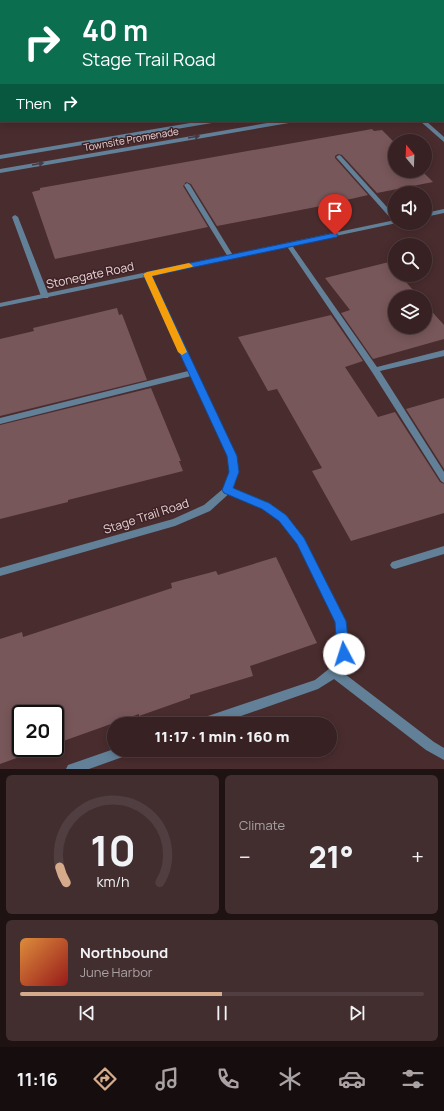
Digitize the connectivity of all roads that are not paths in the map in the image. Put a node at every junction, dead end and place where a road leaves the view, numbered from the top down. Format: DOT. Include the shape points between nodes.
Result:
graph roads {
  1 [pos="206,122"];
  2 [pos="283,122"];
  3 [pos="424,122"];
  4 [pos="444,140"];
  5 [pos="0,157"];
  6 [pos="339,157"];
  7 [pos="0,171"];
  8 [pos="187,185"];
  9 [pos="444,211"];
  10 [pos="388,213"];
  11 [pos="432,214"];
  12 [pos="14,217"];
  13 [pos="388,223"];
  14 [pos="289,245"];
  15 [pos="231,257"];
  16 [pos="147,274"];
  17 [pos="45,296"];
  18 [pos="0,305"];
  19 [pos="444,353"];
  20 [pos="375,370"];
  21 [pos="192,373"];
  22 [pos="0,421"];
  23 [pos="444,479"];
  24 [pos="228,490"];
  25 [pos="444,550"];
  26 [pos="395,565"];
  27 [pos="0,572"];
  28 [pos="334,672"];
  29 [pos="222,717"];
  30 [pos="444,754"];
  31 [pos="107,757"];
  32 [pos="72,769"];
  1 -- 5 [label="street, Townsite Promenade"];
  7 -- 2 [label="street, Townsite Promenade, one-way"];
  3 -- 4 [label="street"];
  6 -- 10 [label="street"];
  8 -- 15 [label="street"];
  9 -- 11 [label="street"];
  12 -- 17 [label="street"];
  13 -- 14 [label="street, Stonegate Road"];
  14 -- 15 [label="street, Stonegate Road"];
  14 -- 20 [label="street"];
  15 -- 16 [label="street, Stonegate Road"];
  16 -- 17 [label="street, Stonegate Road"];
  16 -- 21 [label="street"];
  17 -- 18 [label="street, Stonegate Road"];
  19 -- 20 [label="street"];
  20 -- 23 [label="street"];
  21 -- 22 [label="street"];
  21 -- 24 [label="street" via="232,456 234,472"];
  24 -- 27 [label="street, Stage Trail Road" via="206,508 176,522"];
  24 -- 28 [label="street" via="266,506 283,518 301,541 340,621 344,654"];
  25 -- 26 [label="street"];
  28 -- 29 [label="street" via="318,684"];
  28 -- 30 [label="street"];
  31 -- 32 [label="street"];
}
